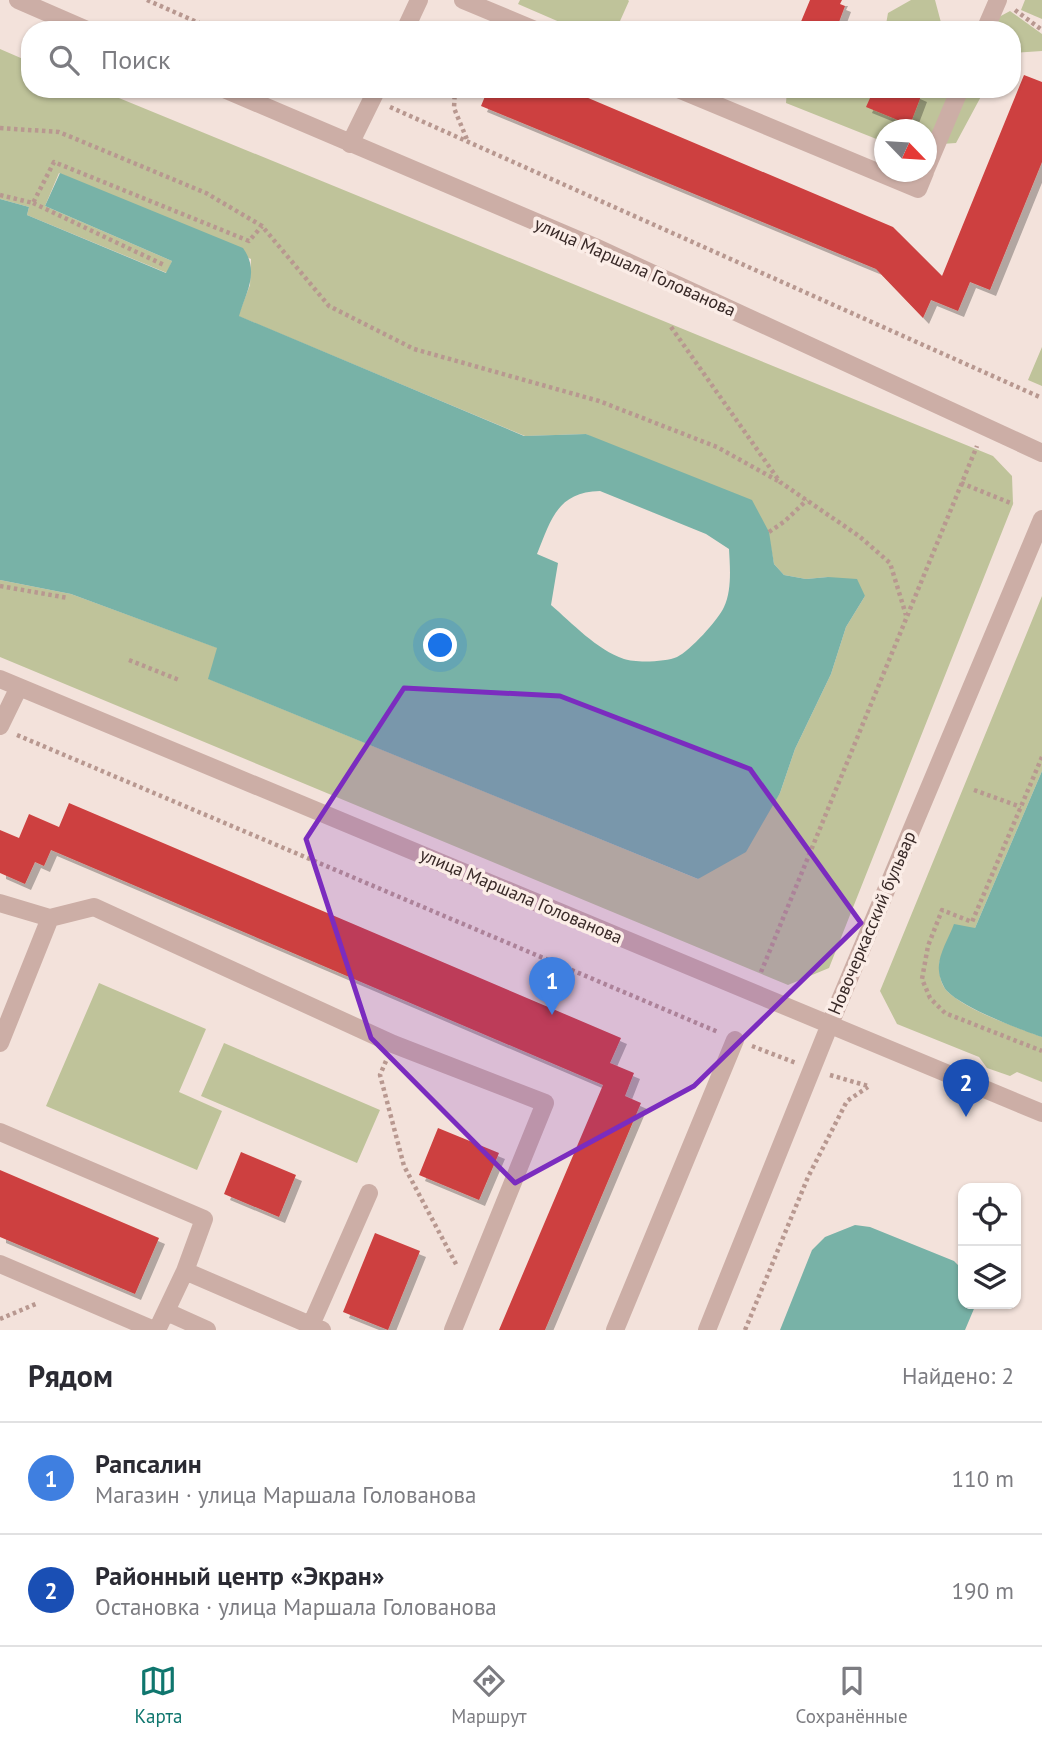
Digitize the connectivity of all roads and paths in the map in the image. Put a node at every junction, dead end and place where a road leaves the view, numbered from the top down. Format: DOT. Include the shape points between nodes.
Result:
graph roads {
  1 [pos="18,0"];
  2 [pos="147,0"];
  3 [pos="419,0"];
  4 [pos="463,0"];
  5 [pos="1005,4"];
  6 [pos="66,21"];
  7 [pos="195,21"];
  8 [pos="409,21"];
  9 [pos="513,21"];
  10 [pos="992,21"];
  11 [pos="1042,30"];
  12 [pos="245,98"];
  13 [pos="373,98"];
  14 [pos="383,98"];
  15 [pos="455,98"];
  16 [pos="700,98"];
  17 [pos="956,98"];
  18 [pos="0,128"];
  19 [pos="469,143"];
  20 [pos="351,144"];
  21 [pos="937,144"];
  22 [pos="874,171"];
  23 [pos="901,182"];
  24 [pos="921,182"];
  25 [pos="0,195"];
  26 [pos="33,204"];
  27 [pos="262,226"];
  28 [pos="164,265"];
  29 [pos="671,327"];
  30 [pos="1042,398"];
  31 [pos="977,446"];
  32 [pos="1042,453"];
  33 [pos="780,482"];
  34 [pos="961,483"];
  35 [pos="807,500"];
  36 [pos="1013,504"];
  37 [pos="1042,519"];
  38 [pos="768,532"];
  39 [pos="0,586"];
  40 [pos="68,598"];
  41 [pos="907,617"];
  42 [pos="129,660"];
  43 [pos="0,679"];
  44 [pos="179,680"];
  45 [pos="19,687"];
  46 [pos="6,729"];
  47 [pos="1042,757"];
  48 [pos="974,790"];
  49 [pos="1021,807"];
  50 [pos="0,903"];
  51 [pos="50,918"];
  52 [pos="761,972"];
  53 [pos="830,1024"];
  54 [pos="735,1040"];
  55 [pos="0,1043"];
  56 [pos="393,1044"];
  57 [pos="1042,1051"];
  58 [pos="812,1069"];
  59 [pos="1042,1113"];
  60 [pos="0,1132"];
  61 [pos="369,1193"];
  62 [pos="0,1264"];
  63 [pos="185,1271"];
  64 [pos="469,1289"];
  65 [pos="64,1292"];
  66 [pos="167,1312"];
  67 [pos="0,1319"];
  68 [pos="316,1328"];
  69 [pos="155,1330"];
  70 [pos="207,1330"];
  71 [pos="453,1330"];
  72 [pos="615,1330"];
  73 [pos="707,1330"];
  74 [pos="745,1330"];
  1 -- 6 [label="street"];
  2 -- 7 [label="path"];
  3 -- 8 [label="street"];
  4 -- 9 [label="street"];
  5 -- 10 [label="street"];
  5 -- 11 [label="path"];
  12 -- 20 [label="street, улица Маршала Голованова"];
  13 -- 20 [label="street"];
  14 -- 19 [label="path"];
  15 -- 19 [label="path" via="454,108"];
  16 -- 22 [label="street"];
  17 -- 21 [label="street"];
  18 -- 27 [label="path" via="60,132 206,193"];
  19 -- 30 [label="path"];
  20 -- 32 [label="street, улица Маршала Голованова" via="595,247"];
  23 -- 24 [label="street" via="918,189"];
  25 -- 26 [label="path"];
  26 -- 27 [label="path" via="54,162 249,241"];
  26 -- 28 [label="path"];
  27 -- 33 [label="path" via="330,306 414,349 598,401 717,447"];
  29 -- 33 [label="path"];
  31 -- 34 [label="path"];
  33 -- 35 [label="path"];
  34 -- 36 [label="path"];
  34 -- 41 [label="path"];
  35 -- 38 [label="path"];
  35 -- 41 [label="path" via="890,563"];
  37 -- 53 [label="street, Новочеркасский бульвар"];
  39 -- 40 [label="path"];
  41 -- 52 [label="path"];
  42 -- 44 [label="path"];
  43 -- 45 [label="street, улица Маршала Голованова"];
  45 -- 46 [label="street"];
  45 -- 53 [label="street, улица Маршала Голованова"];
  46 -- 54 [label="path"];
  47 -- 49 [label="path"];
  48 -- 49 [label="path"];
  49 -- 57 [label="path" via="972,922 942,910 922,979 930,998 945,1013"];
  50 -- 51 [label="street"];
  51 -- 55 [label="street"];
  51 -- 56 [label="street" via="94,907"];
  53 -- 58 [label="street, Новочеркасский бульвар"];
  53 -- 59 [label="street, улица Маршала Голованова"];
  54 -- 58 [label="path"];
  54 -- 72 [label="street"];
  56 -- 64 [label="path" via="380,1075 404,1166"];
  56 -- 64 [label="street" via="545,1103"];
  58 -- 73 [label="street, Новочеркасский бульвар"];
  58 -- 74 [label="path" via="868,1086 847,1101 808,1177"];
  60 -- 63 [label="street" via="204,1219"];
  61 -- 68 [label="street"];
  62 -- 65 [label="street"];
  63 -- 66 [label="street"];
  63 -- 68 [label="street"];
  64 -- 71 [label="street"];
  65 -- 67 [label="path"];
  65 -- 69 [label="street"];
  66 -- 69 [label="street"];
  66 -- 70 [label="street"];
}
